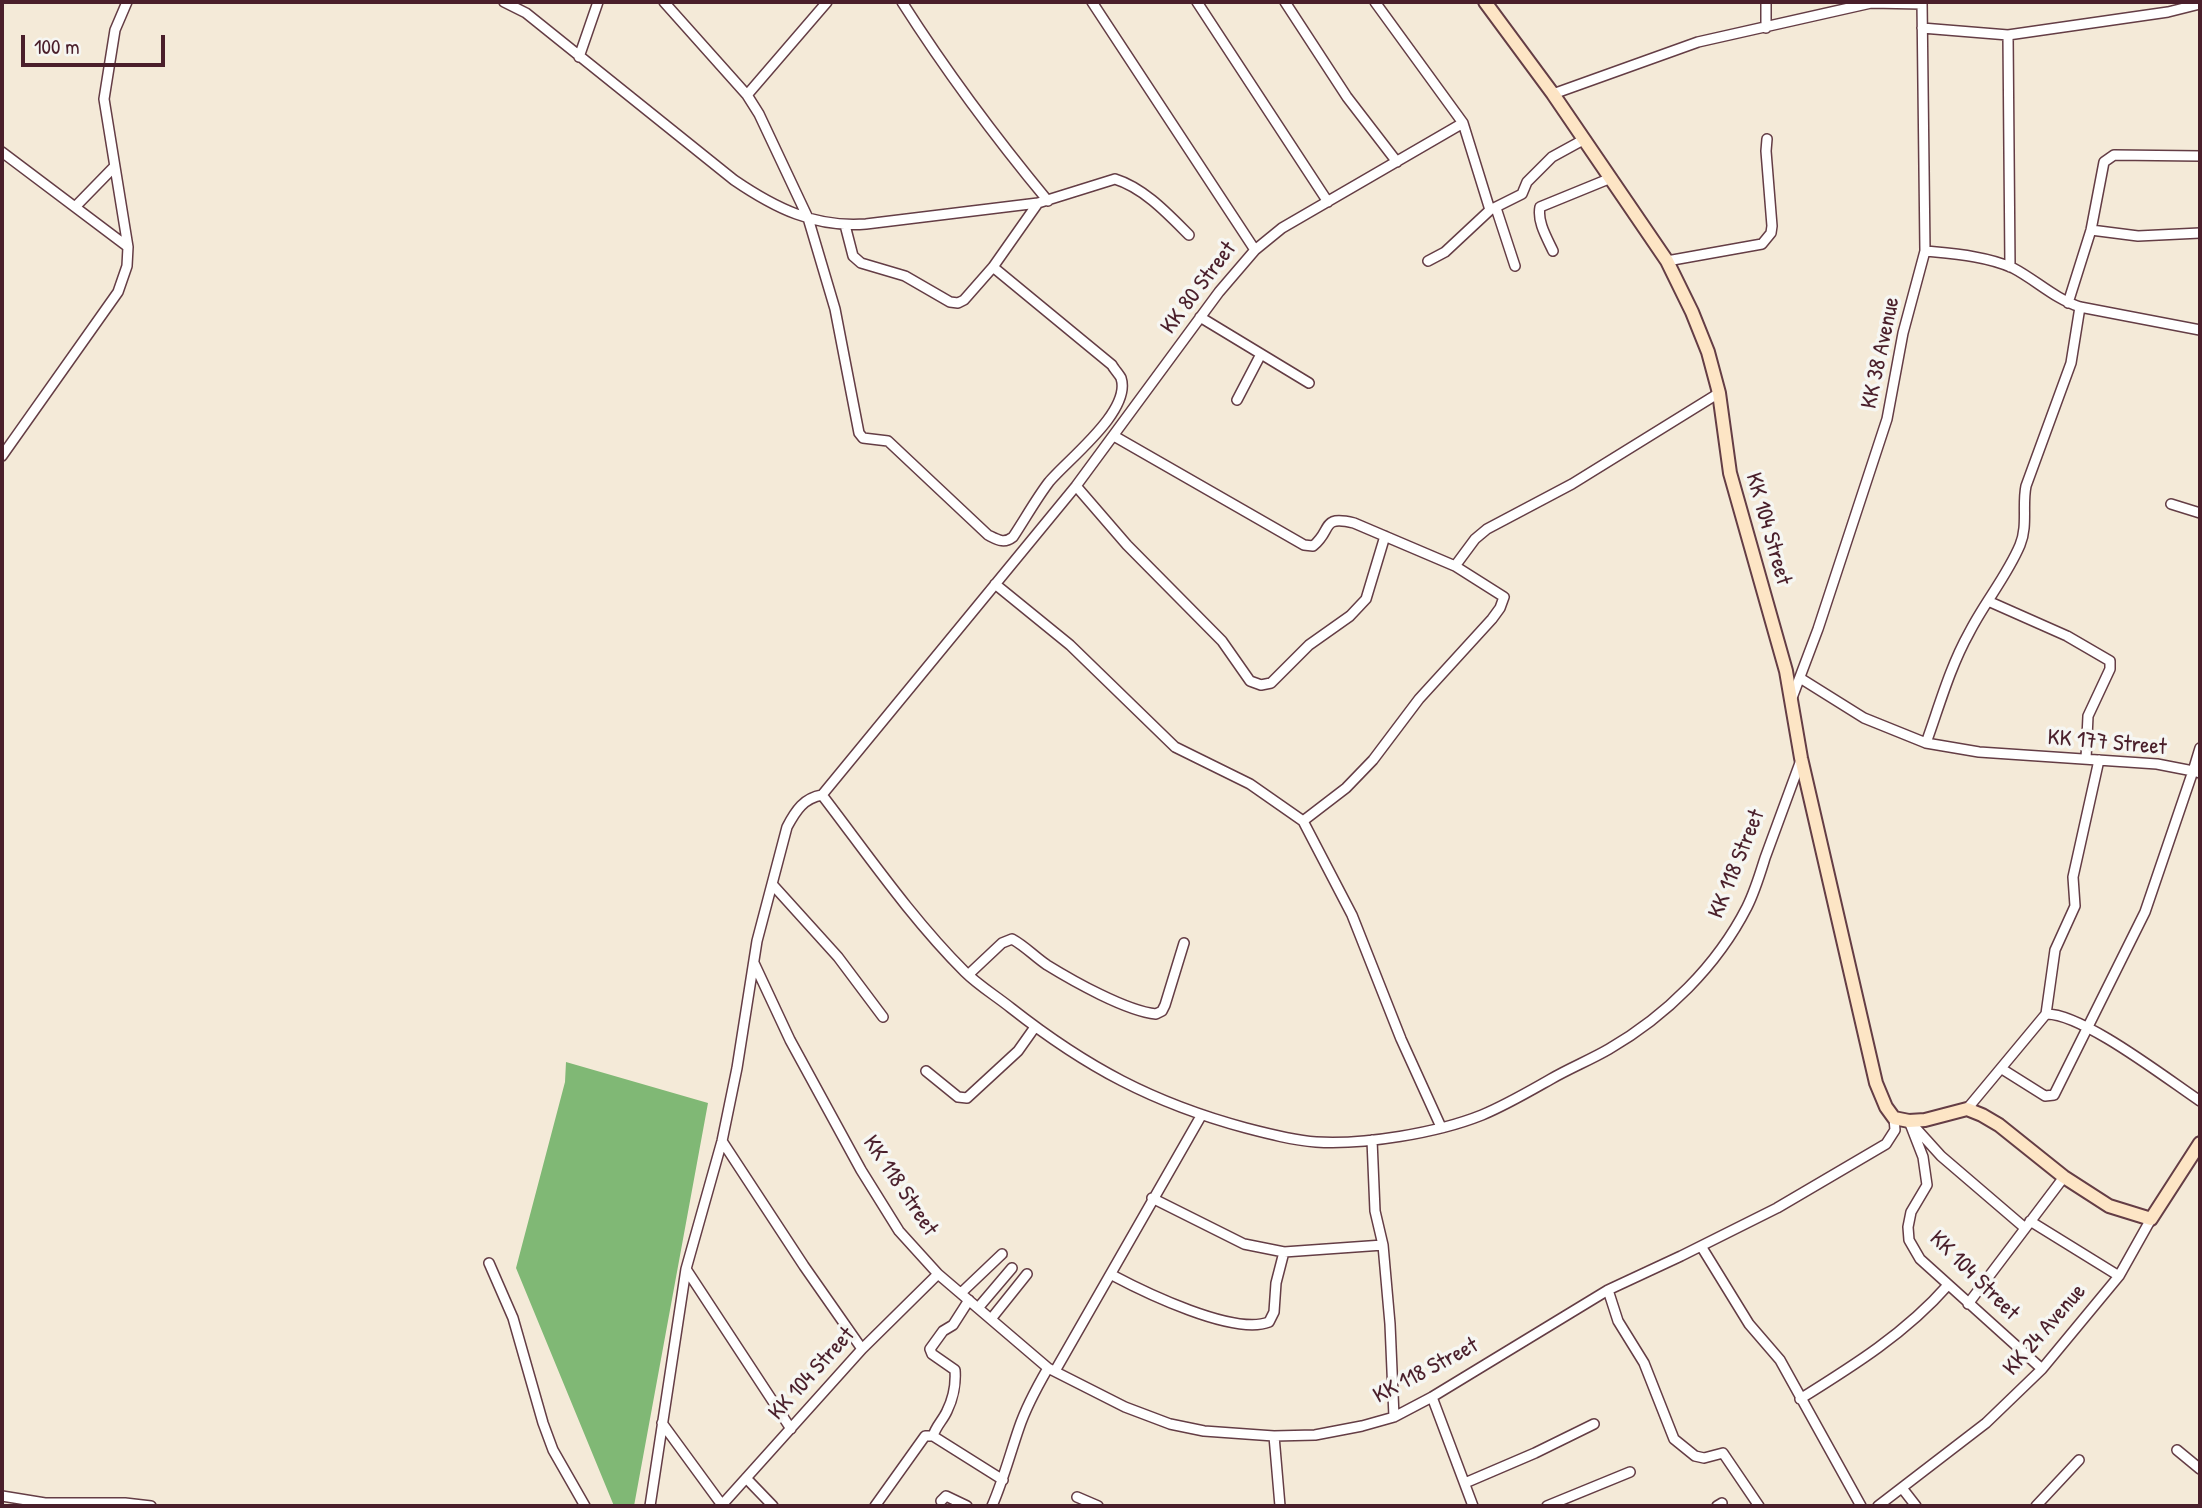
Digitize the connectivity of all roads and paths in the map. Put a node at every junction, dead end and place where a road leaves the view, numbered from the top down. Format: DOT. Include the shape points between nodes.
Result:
graph roads {
  1 [pos="127,2"];
  2 [pos="504,2"];
  3 [pos="525,2"];
  4 [pos="598,2"];
  5 [pos="664,2"];
  6 [pos="827,2"];
  7 [pos="902,2"];
  8 [pos="1092,2"];
  9 [pos="1197,2"];
  10 [pos="1284,2"];
  11 [pos="1375,2"];
  12 [pos="1485,2"];
  13 [pos="1766,2"];
  14 [pos="1922,3"];
  15 [pos="2200,4"];
  16 [pos="526,13"];
  17 [pos="1766,28"];
  18 [pos="1922,28"];
  19 [pos="2008,35"];
  20 [pos="579,57"];
  21 [pos="1553,94"];
  22 [pos="747,95"];
  23 [pos="1463,123"];
  24 [pos="1767,139"];
  25 [pos="1583,140"];
  26 [pos="2,152"];
  27 [pos="2200,156"];
  28 [pos="1397,162"];
  29 [pos="114,167"];
  30 [pos="1611,178"];
  31 [pos="1043,202"];
  32 [pos="1328,202"];
  33 [pos="75,207"];
  34 [pos="1493,209"];
  35 [pos="808,218"];
  36 [pos="845,225"];
  37 [pos="2091,230"];
  38 [pos="2200,233"];
  39 [pos="1189,235"];
  40 [pos="128,247"];
  41 [pos="1255,250"];
  42 [pos="1553,251"];
  43 [pos="1925,251"];
  44 [pos="1428,261"];
  45 [pos="1667,261"];
  46 [pos="993,267"];
  47 [pos="1515,267"];
  48 [pos="2010,267"];
  49 [pos="2068,303"];
  50 [pos="2080,307"];
  51 [pos="1200,317"];
  52 [pos="2200,330"];
  53 [pos="1261,354"];
  54 [pos="1309,383"];
  55 [pos="1719,393"];
  56 [pos="1237,400"];
  57 [pos="1114,436"];
  58 [pos="2,456"];
  59 [pos="1076,485"];
  60 [pos="2171,505"];
  61 [pos="2200,513"];
  62 [pos="1385,536"];
  63 [pos="1455,566"];
  64 [pos="995,584"];
  65 [pos="1988,601"];
  66 [pos="1800,678"];
  67 [pos="1792,698"];
  68 [pos="1926,743"];
  69 [pos="2200,748"];
  70 [pos="1801,758"];
  71 [pos="2086,759"];
  72 [pos="2099,760"];
  73 [pos="2197,772"];
  74 [pos="822,795"];
  75 [pos="1303,821"];
  76 [pos="772,884"];
  77 [pos="1184,943"];
  78 [pos="754,962"];
  79 [pos="968,975"];
  80 [pos="2046,1014"];
  81 [pos="883,1017"];
  82 [pos="1035,1027"];
  83 [pos="2090,1027"];
  84 [pos="2002,1069"];
  85 [pos="926,1071"];
  86 [pos="2200,1101"];
  87 [pos="1966,1109"];
  88 [pos="1201,1116"];
  89 [pos="1894,1118"];
  90 [pos="1909,1121"];
  91 [pos="1441,1127"];
  92 [pos="1372,1140"];
  93 [pos="722,1141"];
  94 [pos="2200,1143"];
  95 [pos="2064,1177"];
  96 [pos="1152,1198"];
  97 [pos="2151,1219"];
  98 [pos="2028,1225"];
  99 [pos="1383,1245"];
  100 [pos="1702,1246"];
  101 [pos="1284,1252"];
  102 [pos="1002,1254"];
  103 [pos="489,1263"];
  104 [pos="1012,1268"];
  105 [pos="686,1269"];
  106 [pos="938,1274"];
  107 [pos="1027,1274"];
  108 [pos="1112,1275"];
  109 [pos="2119,1276"];
  110 [pos="1948,1285"];
  111 [pos="1608,1290"];
  112 [pos="961,1293"];
  113 [pos="969,1300"];
  114 [pos="1968,1304"];
  115 [pos="978,1308"];
  116 [pos="991,1319"];
  117 [pos="862,1349"];
  118 [pos="2042,1369"];
  119 [pos="1051,1370"];
  120 [pos="1433,1397"];
  121 [pos="1800,1399"];
  122 [pos="1394,1417"];
  123 [pos="662,1423"];
  124 [pos="1594,1424"];
  125 [pos="791,1429"];
  126 [pos="933,1436"];
  127 [pos="1274,1436"];
  128 [pos="2177,1450"];
  129 [pos="2079,1460"];
  130 [pos="2200,1469"];
  131 [pos="1629,1472"];
  132 [pos="746,1478"];
  133 [pos="1003,1480"];
  134 [pos="1465,1483"];
  135 [pos="1902,1488"];
  136 [pos="2,1496"];
  137 [pos="1077,1497"];
  138 [pos="942,1501"];
  139 [pos="584,1505"];
  140 [pos="151,1506"];
  141 [pos="650,1506"];
  142 [pos="722,1506"];
  143 [pos="773,1506"];
  144 [pos="875,1506"];
  145 [pos="967,1506"];
  146 [pos="992,1506"];
  147 [pos="1098,1506"];
  148 [pos="1280,1506"];
  149 [pos="1474,1506"];
  150 [pos="1547,1506"];
  151 [pos="1759,1506"];
  152 [pos="1861,1506"];
  153 [pos="1878,1506"];
  154 [pos="1916,1506"];
  155 [pos="2036,1506"];
  1 -- 29 [label="street" via="115,30 104,99"];
  2 -- 16 [label="street"];
  3 -- 16 [label="street"];
  4 -- 20 [label="street"];
  5 -- 22 [label="street"];
  6 -- 22 [label="street"];
  7 -- 31 [label="street"];
  8 -- 41 [label="street, KK 80 Street"];
  9 -- 32 [label="street"];
  10 -- 28 [label="street"];
  11 -- 23 [label="street"];
  12 -- 21 [label="street, KK 104 Street"];
  13 -- 17 [label="street"];
  14 -- 17 [label="street" via="1871,3"];
  14 -- 18 [label="street, KK 38 Avenue"];
  15 -- 19 [label="street"];
  16 -- 20 [label="street"];
  17 -- 21 [label="street" via="1698,42"];
  18 -- 19 [label="street"];
  18 -- 43 [label="street, KK 38 Avenue"];
  19 -- 48 [label="street"];
  20 -- 35 [label="street" via="734,180 766,202"];
  21 -- 25 [label="street, KK 104 Street"];
  22 -- 35 [label="street"];
  23 -- 28 [label="street"];
  23 -- 34 [label="street"];
  24 -- 45 [label="street" via="1772,226 1768,240"];
  25 -- 30 [label="street, KK 104 Street"];
  25 -- 34 [label="street" via="1538,169 1522,194"];
  26 -- 33 [label="street"];
  27 -- 37 [label="street" via="2108,157"];
  28 -- 32 [label="street"];
  29 -- 33 [label="street"];
  29 -- 40 [label="street"];
  30 -- 42 [label="street" via="1540,207"];
  30 -- 45 [label="street, KK 104 Street"];
  31 -- 36 [label="street"];
  31 -- 39 [label="street" via="1115,179 1162,209"];
  31 -- 46 [label="street"];
  32 -- 41 [label="street" via="1282,228"];
  33 -- 40 [label="street"];
  34 -- 44 [label="street" via="1445,252"];
  34 -- 47 [label="street"];
  35 -- 36 [label="street"];
  35 -- 46 [label="street" via="835,309 859,433 863,438 888,441 988,535 1008,541 1048,483 1116,408 1122,388 1112,365"];
  36 -- 46 [label="street" via="853,256 861,263 922,284 950,302 964,300"];
  37 -- 38 [label="street" via="2138,236"];
  37 -- 49 [label="street"];
  40 -- 58 [label="street" via="118,292"];
  41 -- 51 [label="street, KK 80 Street"];
  43 -- 48 [label="street" via="1978,257"];
  43 -- 66 [label="street, KK 38 Avenue" via="1887,419"];
  45 -- 55 [label="street, KK 104 Street" via="1708,352"];
  48 -- 49 [label="street"];
  49 -- 50 [label="street"];
  50 -- 52 [label="street"];
  50 -- 65 [label="street" via="2067,375 2026,486 2021,543"];
  51 -- 53 [label="street"];
  51 -- 57 [label="street, KK 80 Street"];
  53 -- 54 [label="street"];
  53 -- 56 [label="street"];
  55 -- 63 [label="street" via="1572,484 1487,530"];
  55 -- 67 [label="street, KK 104 Street" via="1730,473"];
  57 -- 59 [label="street, KK 80 Street"];
  57 -- 62 [label="street" via="1304,545 1317,543 1337,519"];
  59 -- 62 [label="street" via="1127,545 1222,641 1250,681 1261,685 1270,683 1309,645 1360,608"];
  59 -- 64 [label="street, KK 80 Street"];
  60 -- 61 [label="street"];
  62 -- 63 [label="street"];
  63 -- 75 [label="street" via="1499,592 1504,597 1500,608 1364,769"];
  64 -- 74 [label="street, KK 80 Street"];
  64 -- 75 [label="street" via="1070,645 1175,747 1250,785"];
  65 -- 68 [label="street" via="1968,633"];
  65 -- 71 [label="street" via="2110,661 2088,716"];
  66 -- 67 [label="street, KK 38 Avenue"];
  66 -- 68 [label="street, KK 177 Street" via="1864,718"];
  67 -- 70 [label="street, KK 104 Street"];
  68 -- 71 [label="street, KK 177 Street" via="1979,752"];
  69 -- 73 [label="street"];
  70 -- 89 [label="street, KK 104 Street" via="1876,1083"];
  70 -- 91 [label="street, KK 118 Street" via="1749,904 1710,965 1684,992 1610,1048 1510,1102"];
  71 -- 72 [label="street, KK 177 Street"];
  72 -- 73 [label="street, KK 177 Street"];
  72 -- 80 [label="street" via="2073,877 2074,906 2055,950"];
  73 -- 83 [label="street, KK 177 Street" via="2145,912"];
  74 -- 76 [label="street, KK 80 Street" via="809,797 794,813"];
  74 -- 79 [label="street, KK 118 Street" via="907,907"];
  75 -- 91 [label="street" via="1352,915"];
  76 -- 78 [label="street, KK 80 Street"];
  76 -- 81 [label="street" via="838,957"];
  77 -- 79 [label="street" via="1165,1004 1156,1014 1075,981 1012,939"];
  78 -- 93 [label="street, KK 80 Street"];
  78 -- 106 [label="street, KK 118 Street" via="790,1040 861,1170 899,1231"];
  79 -- 82 [label="street, KK 118 Street"];
  80 -- 83 [label="street"];
  80 -- 84 [label="street"];
  82 -- 85 [label="street" via="1017,1051 967,1098 958,1097"];
  82 -- 88 [label="street, KK 118 Street" via="1098,1070"];
  83 -- 84 [label="street, KK 177 Street" via="2052,1096"];
  83 -- 86 [label="street"];
  84 -- 87 [label="street"];
  87 -- 90 [label="street"];
  87 -- 95 [label="street" via="1999,1125"];
  88 -- 92 [label="street, KK 118 Street" via="1316,1142"];
  88 -- 96 [label="street"];
  89 -- 90 [label="street"];
  89 -- 100 [label="street, KK 118 Street" via="1895,1130 1886,1144"];
  90 -- 98 [label="street" via="1941,1156"];
  90 -- 110 [label="street, KK 104 Street" via="1923,1157 1927,1185 1911,1212 1909,1240 1920,1259"];
  91 -- 92 [label="street, KK 118 Street"];
  92 -- 99 [label="street" via="1375,1210"];
  93 -- 105 [label="street, KK 80 Street"];
  93 -- 117 [label="street"];
  94 -- 97 [label="street, KK 24 Avenue"];
  95 -- 97 [label="street" via="2109,1206"];
  95 -- 98 [label="street"];
  96 -- 101 [label="street" via="1244,1244"];
  96 -- 108 [label="street"];
  97 -- 109 [label="street, KK 24 Avenue"];
  98 -- 109 [label="street"];
  98 -- 114 [label="street"];
  99 -- 101 [label="street"];
  99 -- 122 [label="street"];
  100 -- 111 [label="street, KK 118 Street"];
  100 -- 121 [label="street" via="1749,1324 1780,1360"];
  101 -- 108 [label="street" via="1274,1312 1269,1322 1256,1325 1189,1310"];
  102 -- 112 [label="street"];
  103 -- 139 [label="street" via="513,1318 542,1423"];
  104 -- 115 [label="street"];
  105 -- 123 [label="street, KK 80 Street"];
  105 -- 125 [label="street"];
  106 -- 112 [label="street, KK 118 Street"];
  106 -- 117 [label="street, KK 104 Street"];
  107 -- 116 [label="street"];
  108 -- 119 [label="street"];
  109 -- 118 [label="street, KK 24 Avenue"];
  110 -- 114 [label="street, KK 104 Street"];
  110 -- 121 [label="street" via="1888,1341"];
  111 -- 120 [label="street, KK 118 Street"];
  111 -- 151 [label="street" via="1674,1438 1695,1456 1723,1453"];
  112 -- 113 [label="street, KK 118 Street"];
  113 -- 115 [label="street, KK 118 Street"];
  113 -- 126 [label="street" via="930,1349 955,1370 949,1408"];
  114 -- 118 [label="street, KK 104 Street"];
  115 -- 116 [label="street, KK 118 Street"];
  116 -- 119 [label="street, KK 118 Street"];
  117 -- 125 [label="street, KK 104 Street"];
  118 -- 135 [label="street, KK 24 Avenue" via="1986,1423"];
  119 -- 127 [label="street, KK 118 Street" via="1170,1424"];
  119 -- 133 [label="street" via="1032,1397"];
  120 -- 122 [label="street, KK 118 Street"];
  120 -- 134 [label="street"];
  121 -- 152 [label="street"];
  122 -- 127 [label="street, KK 118 Street" via="1315,1435"];
  123 -- 141 [label="street, KK 80 Street"];
  123 -- 142 [label="street"];
  124 -- 134 [label="street"];
  125 -- 132 [label="street, KK 104 Street"];
  126 -- 133 [label="street"];
  126 -- 144 [label="street" via="925,1436 919,1443"];
  127 -- 148 [label="street"];
  128 -- 130 [label="street"];
  129 -- 155 [label="street"];
  131 -- 150 [label="street"];
  132 -- 142 [label="street, KK 104 Street"];
  132 -- 143 [label="street"];
  133 -- 146 [label="street"];
  134 -- 149 [label="street"];
  135 -- 153 [label="street, KK 24 Avenue"];
  135 -- 154 [label="street"];
  136 -- 140 [label="street" via="45,1503"];
  137 -- 147 [label="street"];
  138 -- 145 [label="street" via="946,1496"];
}
